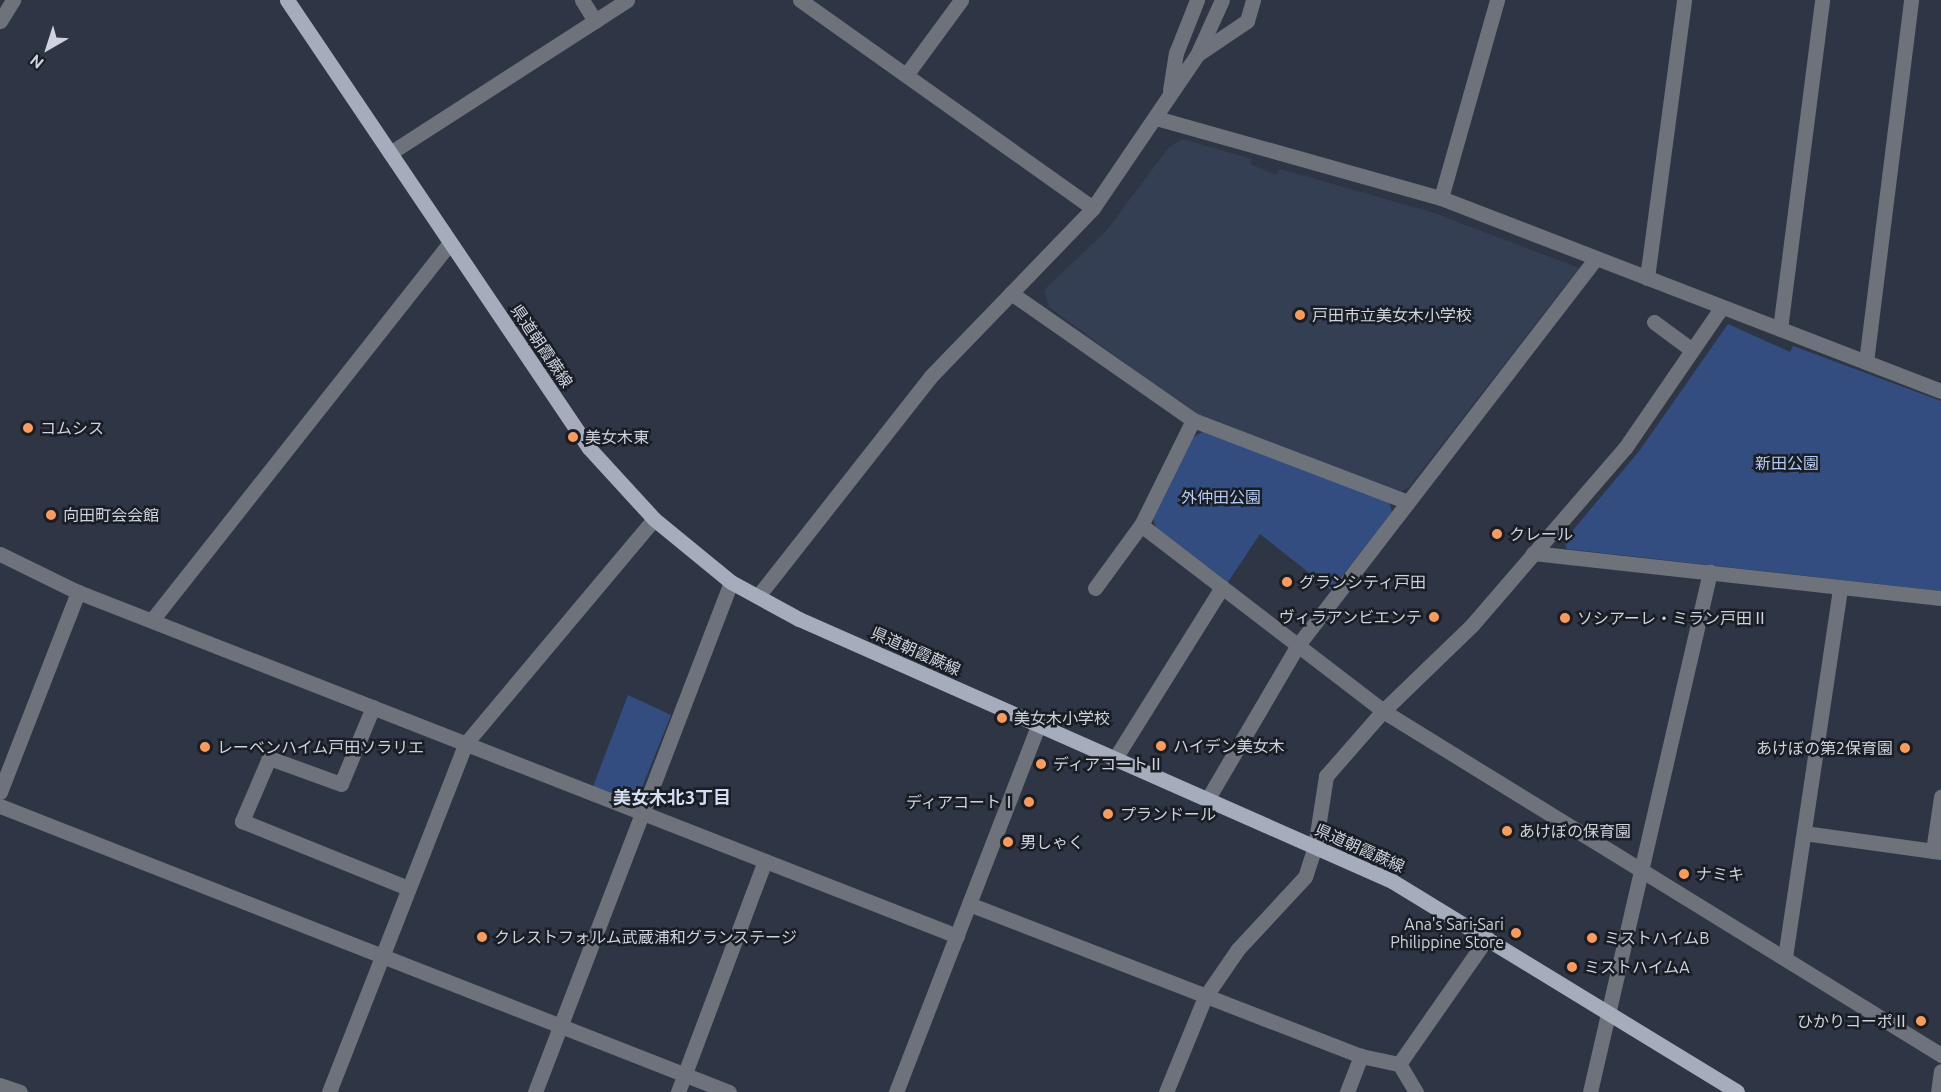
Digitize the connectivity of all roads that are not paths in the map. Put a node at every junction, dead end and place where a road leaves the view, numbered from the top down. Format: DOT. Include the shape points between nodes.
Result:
graph roads {
  1 [pos="13,0"];
  2 [pos="287,0"];
  3 [pos="582,0"];
  4 [pos="627,0"];
  5 [pos="800,0"];
  6 [pos="961,0"];
  7 [pos="1197,0"];
  8 [pos="1222,0"];
  9 [pos="1253,0"];
  10 [pos="1497,0"];
  11 [pos="1684,0"];
  12 [pos="1822,0"];
  13 [pos="1911,0"];
  14 [pos="0,21"];
  15 [pos="595,21"];
  16 [pos="1197,55"];
  17 [pos="906,75"];
  18 [pos="1168,99"];
  19 [pos="1156,118"];
  20 [pos="390,153"];
  21 [pos="1441,198"];
  22 [pos="1093,208"];
  23 [pos="450,242"];
  24 [pos="1596,258"];
  25 [pos="1647,278"];
  26 [pos="1011,293"];
  27 [pos="1722,307"];
  28 [pos="1654,322"];
  29 [pos="1779,329"];
  30 [pos="1692,350"];
  31 [pos="1866,362"];
  32 [pos="1941,391"];
  33 [pos="1193,420"];
  34 [pos="1408,502"];
  35 [pos="654,519"];
  36 [pos="1141,525"];
  37 [pos="1533,553"];
  38 [pos="0,554"];
  39 [pos="1710,572"];
  40 [pos="731,582"];
  41 [pos="1222,587"];
  42 [pos="1840,587"];
  43 [pos="1095,588"];
  44 [pos="78,592"];
  45 [pos="758,596"];
  46 [pos="1941,598"];
  47 [pos="152,620"];
  48 [pos="1298,645"];
  49 [pos="374,707"];
  50 [pos="1383,711"];
  51 [pos="1038,725"];
  52 [pos="466,743"];
  53 [pos="1114,760"];
  54 [pos="0,792"];
  55 [pos="1941,797"];
  56 [pos="1207,800"];
  57 [pos="0,806"];
  58 [pos="644,814"];
  59 [pos="1804,833"];
  60 [pos="1315,848"];
  61 [pos="1937,852"];
  62 [pos="765,861"];
  63 [pos="1641,867"];
  64 [pos="408,888"];
  65 [pos="969,904"];
  66 [pos="957,936"];
  67 [pos="1487,938"];
  68 [pos="381,955"];
  69 [pos="1785,957"];
  70 [pos="1205,997"];
  71 [pos="1608,1012"];
  72 [pos="561,1026"];
  73 [pos="1941,1055"];
  74 [pos="1361,1056"];
  75 [pos="1399,1064"];
  76 [pos="1941,1071"];
  77 [pos="685,1074"];
  78 [pos="0,1085"];
  79 [pos="20,1092"];
  80 [pos="329,1092"];
  81 [pos="535,1092"];
  82 [pos="678,1092"];
  83 [pos="729,1092"];
  84 [pos="896,1092"];
  85 [pos="1166,1092"];
  86 [pos="1347,1092"];
  87 [pos="1416,1092"];
  88 [pos="1590,1092"];
  89 [pos="1737,1092"];
  90 [pos="1938,1092"];
  1 -- 14 [label="street"];
  2 -- 20 [label="main road, 県道朝霞蕨線"];
  3 -- 15 [label="street"];
  4 -- 15 [label="street"];
  5 -- 17 [label="street"];
  6 -- 17 [label="street"];
  7 -- 18 [label="street" via="1176,53"];
  8 -- 16 [label="street"];
  9 -- 16 [label="street" via="1247,21"];
  10 -- 21 [label="street"];
  11 -- 25 [label="street"];
  12 -- 29 [label="street"];
  13 -- 31 [label="street"];
  15 -- 20 [label="street"];
  16 -- 18 [label="street"];
  17 -- 22 [label="street"];
  18 -- 19 [label="street"];
  19 -- 21 [label="street"];
  19 -- 22 [label="street"];
  20 -- 23 [label="main road, 県道朝霞蕨線"];
  21 -- 24 [label="street"];
  22 -- 26 [label="street"];
  23 -- 35 [label="main road, 県道朝霞蕨線" via="589,448"];
  23 -- 47 [label="street"];
  24 -- 25 [label="street"];
  24 -- 34 [label="street"];
  25 -- 27 [label="street"];
  26 -- 33 [label="street"];
  26 -- 45 [label="street" via="931,376"];
  27 -- 29 [label="street"];
  27 -- 30 [label="street"];
  28 -- 30 [label="street"];
  29 -- 31 [label="street"];
  30 -- 37 [label="street" via="1625,448"];
  31 -- 32 [label="street"];
  33 -- 34 [label="street"];
  33 -- 36 [label="street"];
  34 -- 48 [label="street"];
  35 -- 40 [label="main road, 県道朝霞蕨線"];
  35 -- 52 [label="street"];
  36 -- 41 [label="street"];
  36 -- 43 [label="street"];
  37 -- 39 [label="street"];
  37 -- 50 [label="street" via="1472,625"];
  38 -- 44 [label="street"];
  39 -- 42 [label="street"];
  39 -- 63 [label="street"];
  40 -- 45 [label="main road, 県道朝霞蕨線"];
  40 -- 58 [label="street"];
  41 -- 48 [label="street"];
  41 -- 53 [label="street"];
  42 -- 46 [label="street"];
  42 -- 59 [label="street"];
  44 -- 47 [label="street"];
  44 -- 54 [label="street"];
  45 -- 51 [label="main road, 県道朝霞蕨線"];
  47 -- 49 [label="street"];
  48 -- 50 [label="street"];
  48 -- 56 [label="street"];
  49 -- 52 [label="street"];
  49 -- 64 [label="street" via="341,784 269,758 242,821"];
  50 -- 60 [label="street" via="1326,776"];
  50 -- 63 [label="street"];
  51 -- 53 [label="main road, 県道朝霞蕨線"];
  51 -- 65 [label="street"];
  52 -- 58 [label="street"];
  52 -- 64 [label="street"];
  53 -- 56 [label="main road, 県道朝霞蕨線"];
  55 -- 61 [label="street"];
  56 -- 60 [label="main road, 県道朝霞蕨線"];
  57 -- 68 [label="street"];
  58 -- 62 [label="street"];
  58 -- 72 [label="street"];
  59 -- 61 [label="street"];
  59 -- 69 [label="street"];
  60 -- 67 [label="main road, 県道朝霞蕨線" via="1392,881"];
  60 -- 70 [label="street" via="1305,877 1238,949"];
  62 -- 66 [label="street"];
  62 -- 77 [label="street"];
  63 -- 69 [label="street"];
  63 -- 71 [label="street"];
  64 -- 68 [label="street"];
  65 -- 66 [label="street"];
  65 -- 70 [label="street"];
  66 -- 84 [label="street"];
  67 -- 71 [label="main road, 県道朝霞蕨線"];
  67 -- 75 [label="street"];
  68 -- 72 [label="street"];
  68 -- 80 [label="street"];
  69 -- 73 [label="street"];
  70 -- 74 [label="street"];
  70 -- 85 [label="street"];
  71 -- 88 [label="street"];
  71 -- 89 [label="main road, 県道朝霞蕨線"];
  72 -- 77 [label="street"];
  72 -- 81 [label="street"];
  74 -- 75 [label="street"];
  74 -- 86 [label="street"];
  75 -- 87 [label="street"];
  76 -- 90 [label="street"];
  77 -- 82 [label="street"];
  77 -- 83 [label="street"];
  78 -- 79 [label="street"];
}
